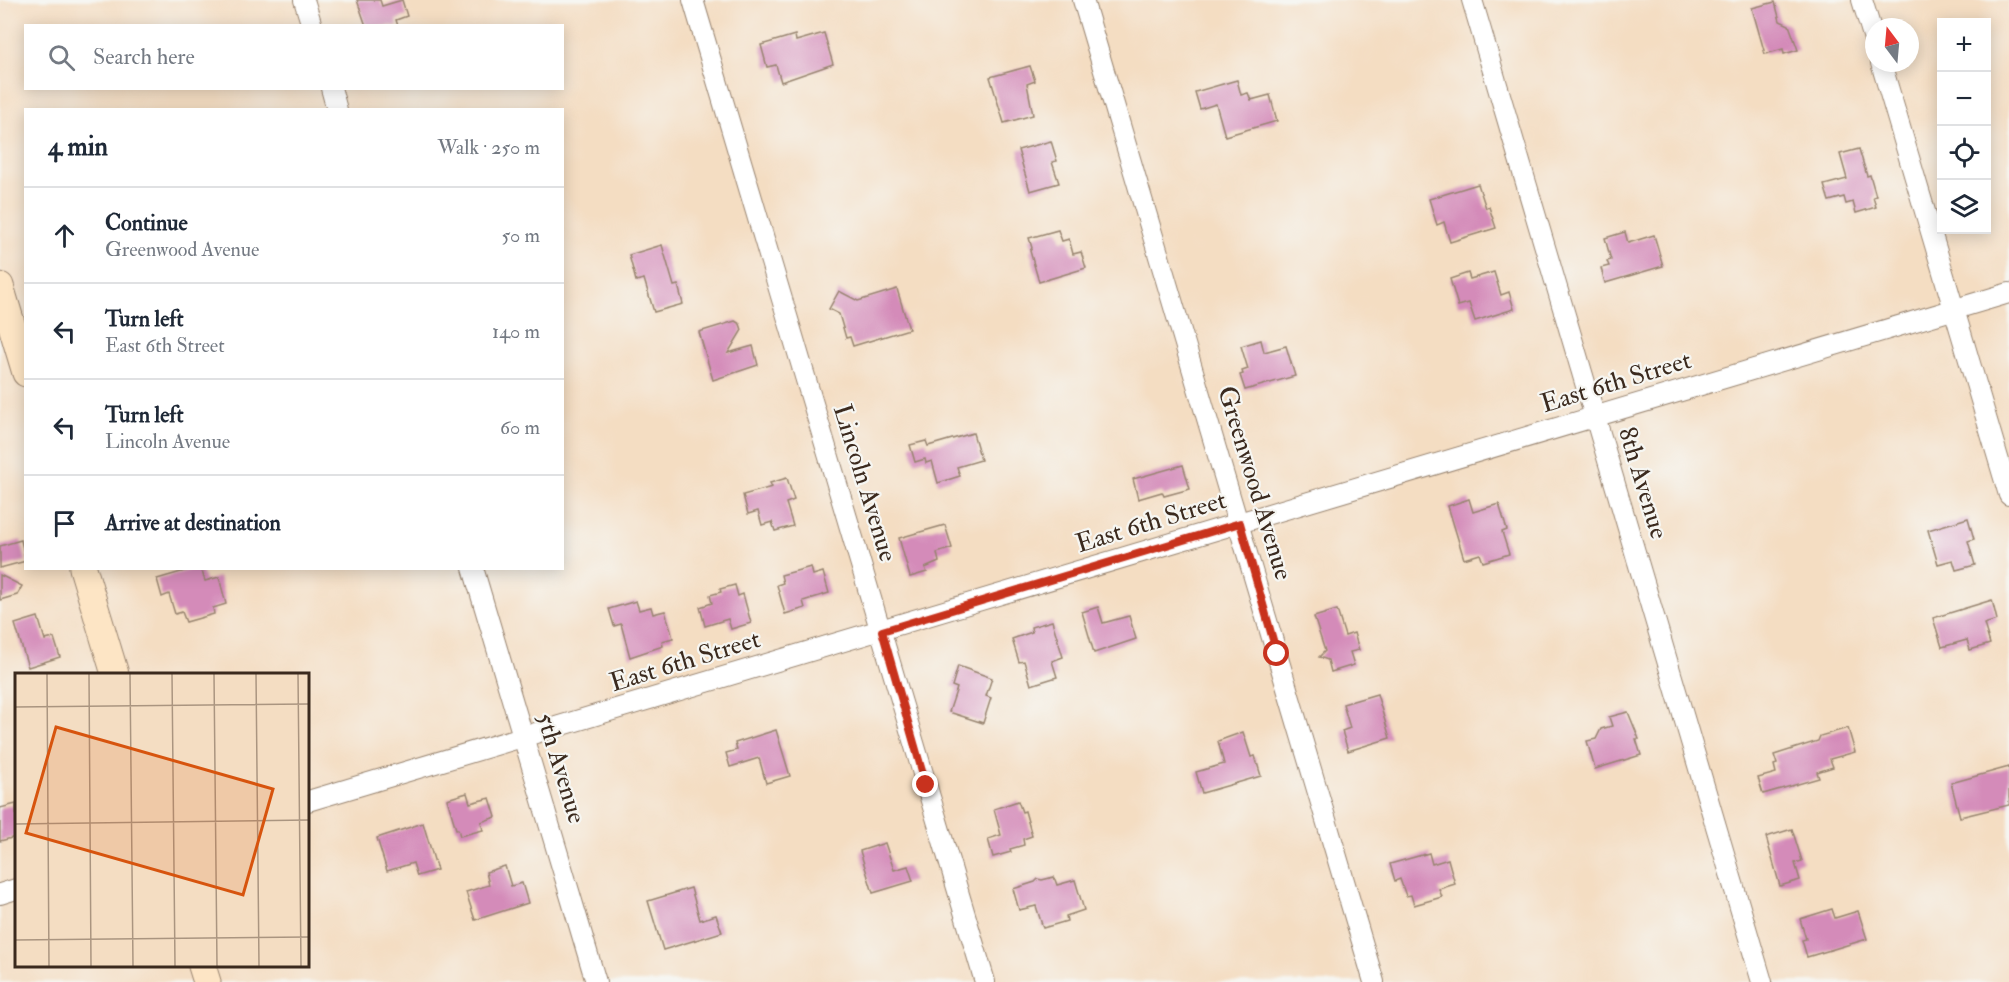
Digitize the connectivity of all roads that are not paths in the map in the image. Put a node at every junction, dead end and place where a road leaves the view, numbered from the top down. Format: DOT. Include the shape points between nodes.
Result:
graph roads {
  1 [pos="304,0"];
  2 [pos="693,0"];
  3 [pos="1083,0"];
  4 [pos="1472,0"];
  5 [pos="1862,0"];
  6 [pos="1868,18"];
  7 [pos="311,24"];
  8 [pos="1884,72"];
  9 [pos="332,90"];
  10 [pos="336,108"];
  11 [pos="0,286"];
  12 [pos="2009,292"];
  13 [pos="1954,309"];
  14 [pos="24,366"];
  15 [pos="1595,417"];
  16 [pos="2009,495"];
  17 [pos="1240,523"];
  18 [pos="84,570"];
  19 [pos="474,570"];
  20 [pos="882,631"];
  21 [pos="114,673"];
  22 [pos="524,737"];
  23 [pos="309,801"];
  24 [pos="15,889"];
  25 [pos="0,894"];
  26 [pos="202,967"];
  27 [pos="207,982"];
  28 [pos="596,982"];
  29 [pos="985,982"];
  30 [pos="1374,982"];
  31 [pos="1762,982"];
  1 -- 7 [label="street"];
  2 -- 20 [label="street, Lincoln Avenue"];
  3 -- 17 [label="street, Greenwood Avenue"];
  4 -- 15 [label="street, 8th Avenue"];
  5 -- 6 [label="street"];
  8 -- 13 [label="street"];
  9 -- 10 [label="street"];
  11 -- 14 [label="street"];
  12 -- 13 [label="street, East 6th Street"];
  13 -- 15 [label="street, East 6th Street"];
  13 -- 16 [label="street"];
  15 -- 17 [label="street, East 6th Street"];
  15 -- 31 [label="street, 8th Avenue"];
  17 -- 20 [label="street, East 6th Street"];
  17 -- 30 [label="street, Greenwood Avenue"];
  18 -- 21 [label="street"];
  19 -- 22 [label="street, 5th Avenue"];
  20 -- 22 [label="street, East 6th Street"];
  20 -- 29 [label="street, Lincoln Avenue"];
  22 -- 23 [label="street, East 6th Street"];
  22 -- 28 [label="street, 5th Avenue"];
  24 -- 25 [label="street"];
  26 -- 27 [label="street"];
}
